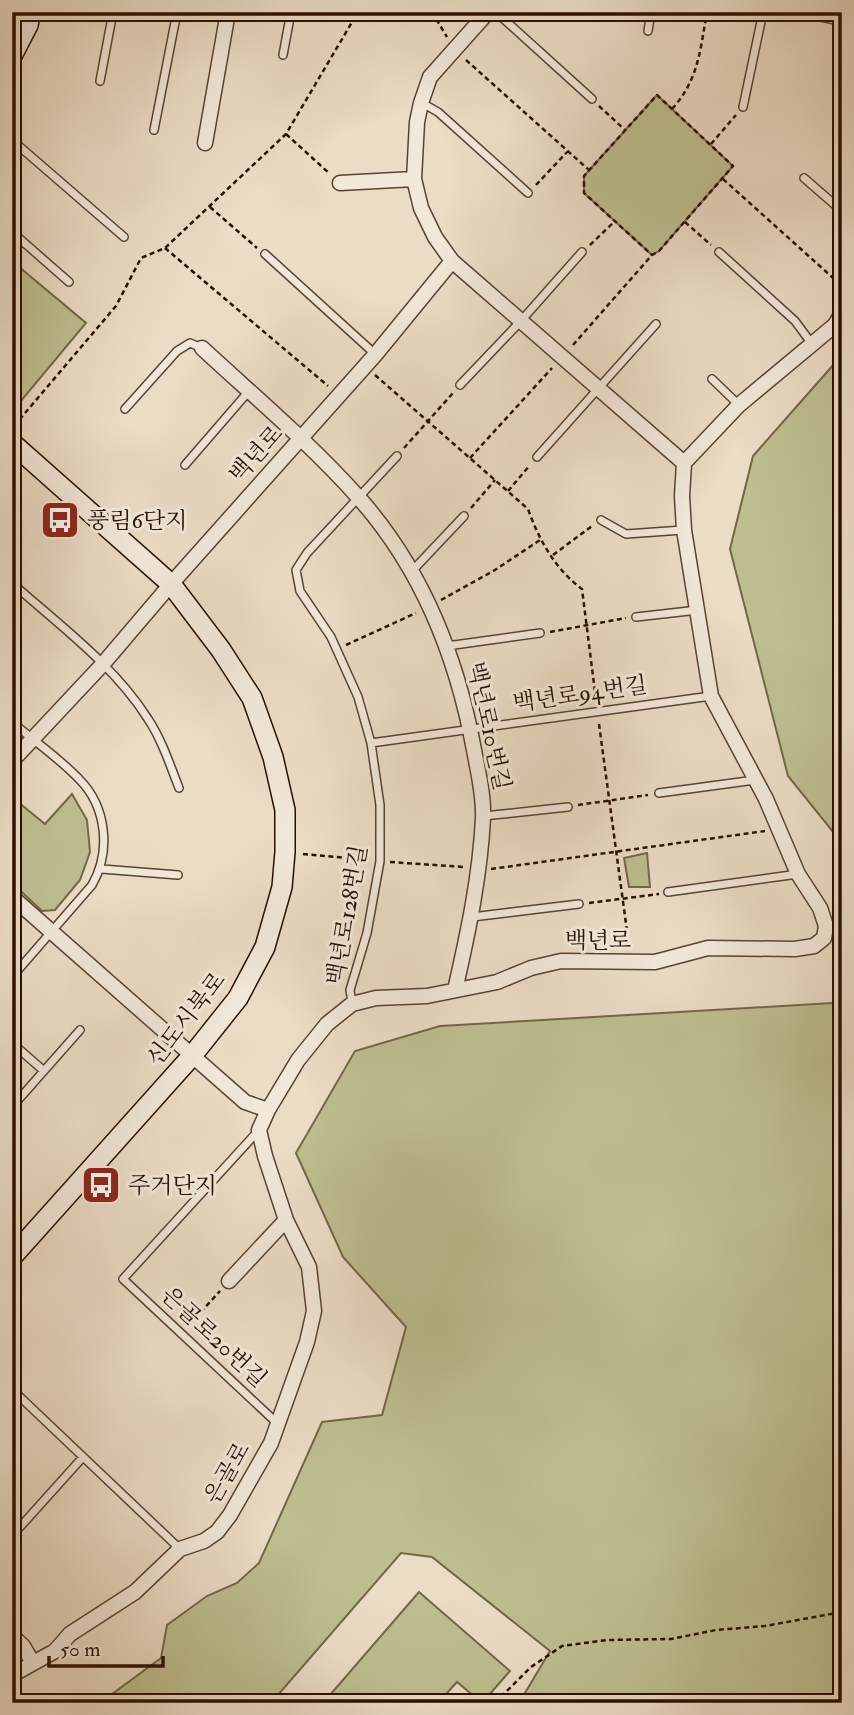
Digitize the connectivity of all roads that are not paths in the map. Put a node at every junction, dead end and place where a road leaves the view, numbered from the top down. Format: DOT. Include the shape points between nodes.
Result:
graph roads {
  1 [pos="31,12"];
  2 [pos="113,12"];
  3 [pos="177,12"];
  4 [pos="228,12"];
  5 [pos="292,12"];
  6 [pos="488,12"];
  7 [pos="496,12"];
  8 [pos="651,12"];
  9 [pos="763,12"];
  10 [pos="813,12"];
  11 [pos="842,18"];
  12 [pos="648,31"];
  13 [pos="283,55"];
  14 [pos="12,56"];
  15 [pos="100,81"];
  16 [pos="592,99"];
  17 [pos="421,103"];
  18 [pos="743,107"];
  19 [pos="154,131"];
  20 [pos="12,140"];
  21 [pos="205,143"];
  22 [pos="804,178"];
  23 [pos="414,179"];
  24 [pos="340,183"];
  25 [pos="528,192"];
  26 [pos="842,211"];
  27 [pos="12,232"];
  28 [pos="124,237"];
  29 [pos="582,252"];
  30 [pos="719,252"];
  31 [pos="265,254"];
  32 [pos="452,261"];
  33 [pos="69,282"];
  34 [pos="842,313"];
  35 [pos="520,322"];
  36 [pos="656,324"];
  37 [pos="812,345"];
  38 [pos="202,348"];
  39 [pos="375,355"];
  40 [pos="712,379"];
  41 [pos="460,385"];
  42 [pos="599,389"];
  43 [pos="249,391"];
  44 [pos="739,405"];
  45 [pos="125,409"];
  46 [pos="301,438"];
  47 [pos="12,443"];
  48 [pos="397,456"];
  49 [pos="537,457"];
  50 [pos="684,463"];
  51 [pos="185,465"];
  52 [pos="359,498"];
  53 [pos="464,516"];
  54 [pos="601,520"];
  55 [pos="684,530"];
  56 [pos="413,570"];
  57 [pos="12,583"];
  58 [pos="171,584"];
  59 [pos="698,610"];
  60 [pos="636,617"];
  61 [pos="540,633"];
  62 [pos="447,646"];
  63 [pos="102,665"];
  64 [pos="711,696"];
  65 [pos="12,722"];
  66 [pos="470,729"];
  67 [pos="31,739"];
  68 [pos="371,743"];
  69 [pos="12,761"];
  70 [pos="755,780"];
  71 [pos="179,788"];
  72 [pos="659,793"];
  73 [pos="568,807"];
  74 [pos="483,817"];
  75 [pos="102,869"];
  76 [pos="798,874"];
  77 [pos="178,875"];
  78 [pos="668,892"];
  79 [pos="12,897"];
  80 [pos="579,904"];
  81 [pos="472,917"];
  82 [pos="53,932"];
  83 [pos="12,977"];
  84 [pos="455,990"];
  85 [pos="352,1004"];
  86 [pos="80,1030"];
  87 [pos="12,1043"];
  88 [pos="191,1057"];
  89 [pos="44,1071"];
  90 [pos="12,1107"];
  91 [pos="268,1110"];
  92 [pos="260,1130"];
  93 [pos="286,1220"];
  94 [pos="12,1257"];
  95 [pos="229,1281"];
  96 [pos="12,1404"];
  97 [pos="279,1424"];
  98 [pos="83,1457"];
  99 [pos="20,1527"];
  100 [pos="180,1549"];
  101 [pos="12,1636"];
  102 [pos="33,1663"];
  103 [pos="12,1675"];
  1 -- 14 [label="street"];
  2 -- 15 [label="lane"];
  3 -- 19 [label="lane"];
  4 -- 21 [label="street"];
  5 -- 13 [label="lane"];
  6 -- 17 [label="street" via="430,77"];
  7 -- 16 [label="lane"];
  8 -- 12 [label="lane"];
  9 -- 18 [label="lane"];
  10 -- 11 [label="street"];
  17 -- 23 [label="street"];
  17 -- 25 [label="lane" via="438,112"];
  20 -- 28 [label="lane"];
  22 -- 26 [label="lane"];
  23 -- 24 [label="street"];
  23 -- 32 [label="street" via="421,208"];
  27 -- 33 [label="lane"];
  29 -- 35 [label="lane"];
  30 -- 37 [label="lane" via="795,321"];
  31 -- 39 [label="lane"];
  32 -- 35 [label="street"];
  32 -- 39 [label="street, 백년로"];
  34 -- 37 [label="street"];
  35 -- 41 [label="lane"];
  35 -- 42 [label="street"];
  36 -- 42 [label="lane"];
  37 -- 44 [label="street"];
  38 -- 43 [label="street, 백년로10번길"];
  38 -- 45 [label="lane" via="190,343 177,351"];
  39 -- 46 [label="street, 백년로"];
  40 -- 44 [label="lane"];
  42 -- 49 [label="lane"];
  42 -- 50 [label="street"];
  43 -- 46 [label="street, 백년로10번길"];
  43 -- 51 [label="lane"];
  44 -- 50 [label="street"];
  46 -- 52 [label="street, 백년로10번길"];
  46 -- 58 [label="street, 백년로"];
  47 -- 58 [label="street, 신도시북로"];
  48 -- 52 [label="lane"];
  50 -- 55 [label="street, 백년로"];
  52 -- 56 [label="street, 백년로10번길"];
  52 -- 68 [label="lane, 백년로128번길" via="296,570 300,591 331,637 358,696"];
  53 -- 56 [label="lane"];
  54 -- 55 [label="lane" via="626,534"];
  55 -- 59 [label="street, 백년로"];
  56 -- 62 [label="street, 백년로10번길"];
  57 -- 63 [label="lane"];
  58 -- 63 [label="street, 백년로"];
  58 -- 88 [label="street, 신도시북로" via="252,698 285,810 282,887 265,947 237,998"];
  59 -- 60 [label="lane"];
  59 -- 64 [label="street, 백년로"];
  61 -- 62 [label="lane, 백년로10번길"];
  62 -- 66 [label="street, 백년로10번길"];
  63 -- 67 [label="street, 백년로"];
  63 -- 71 [label="lane" via="150,721"];
  64 -- 66 [label="lane, 백년로94번길"];
  64 -- 70 [label="street, 백년로"];
  65 -- 67 [label="lane"];
  66 -- 68 [label="lane, 백년로94번길"];
  66 -- 74 [label="street, 백년로10번길"];
  67 -- 69 [label="street, 백년로"];
  67 -- 75 [label="lane" via="80,779 92,796 102,820"];
  68 -- 85 [label="lane, 백년로128번길" via="380,805 380,861 367,933 350,990"];
  70 -- 72 [label="lane"];
  70 -- 76 [label="street, 백년로"];
  73 -- 74 [label="lane, 백년로10번길"];
  74 -- 81 [label="street, 백년로10번길"];
  75 -- 77 [label="lane"];
  75 -- 82 [label="lane"];
  76 -- 78 [label="lane"];
  76 -- 84 [label="street, 백년로" via="826,926 824,938 814,946 708,948 656,962 561,961 498,982"];
  79 -- 82 [label="street"];
  80 -- 81 [label="lane"];
  81 -- 84 [label="street, 백년로10번길"];
  82 -- 83 [label="lane"];
  82 -- 88 [label="street"];
  84 -- 85 [label="street, 백년로"];
  85 -- 91 [label="street, 백년로" via="327,1024 298,1060"];
  86 -- 89 [label="lane"];
  87 -- 89 [label="lane"];
  88 -- 91 [label="street" via="245,1102"];
  88 -- 94 [label="street, 신도시북로"];
  89 -- 90 [label="lane"];
  91 -- 92 [label="street"];
  92 -- 93 [label="street, 은골로"];
  92 -- 97 [label="lane, 은골로20번길" via="123,1279"];
  93 -- 95 [label="street"];
  93 -- 97 [label="street, 은골로" via="309,1267 314,1311"];
  96 -- 98 [label="lane" via="19,1396"];
  97 -- 100 [label="street, 은골로" via="217,1532"];
  98 -- 99 [label="lane"];
  98 -- 100 [label="lane"];
  100 -- 102 [label="street, 은골로" via="135,1592"];
  101 -- 102 [label="street"];
  102 -- 103 [label="street, 은골로"];
}
